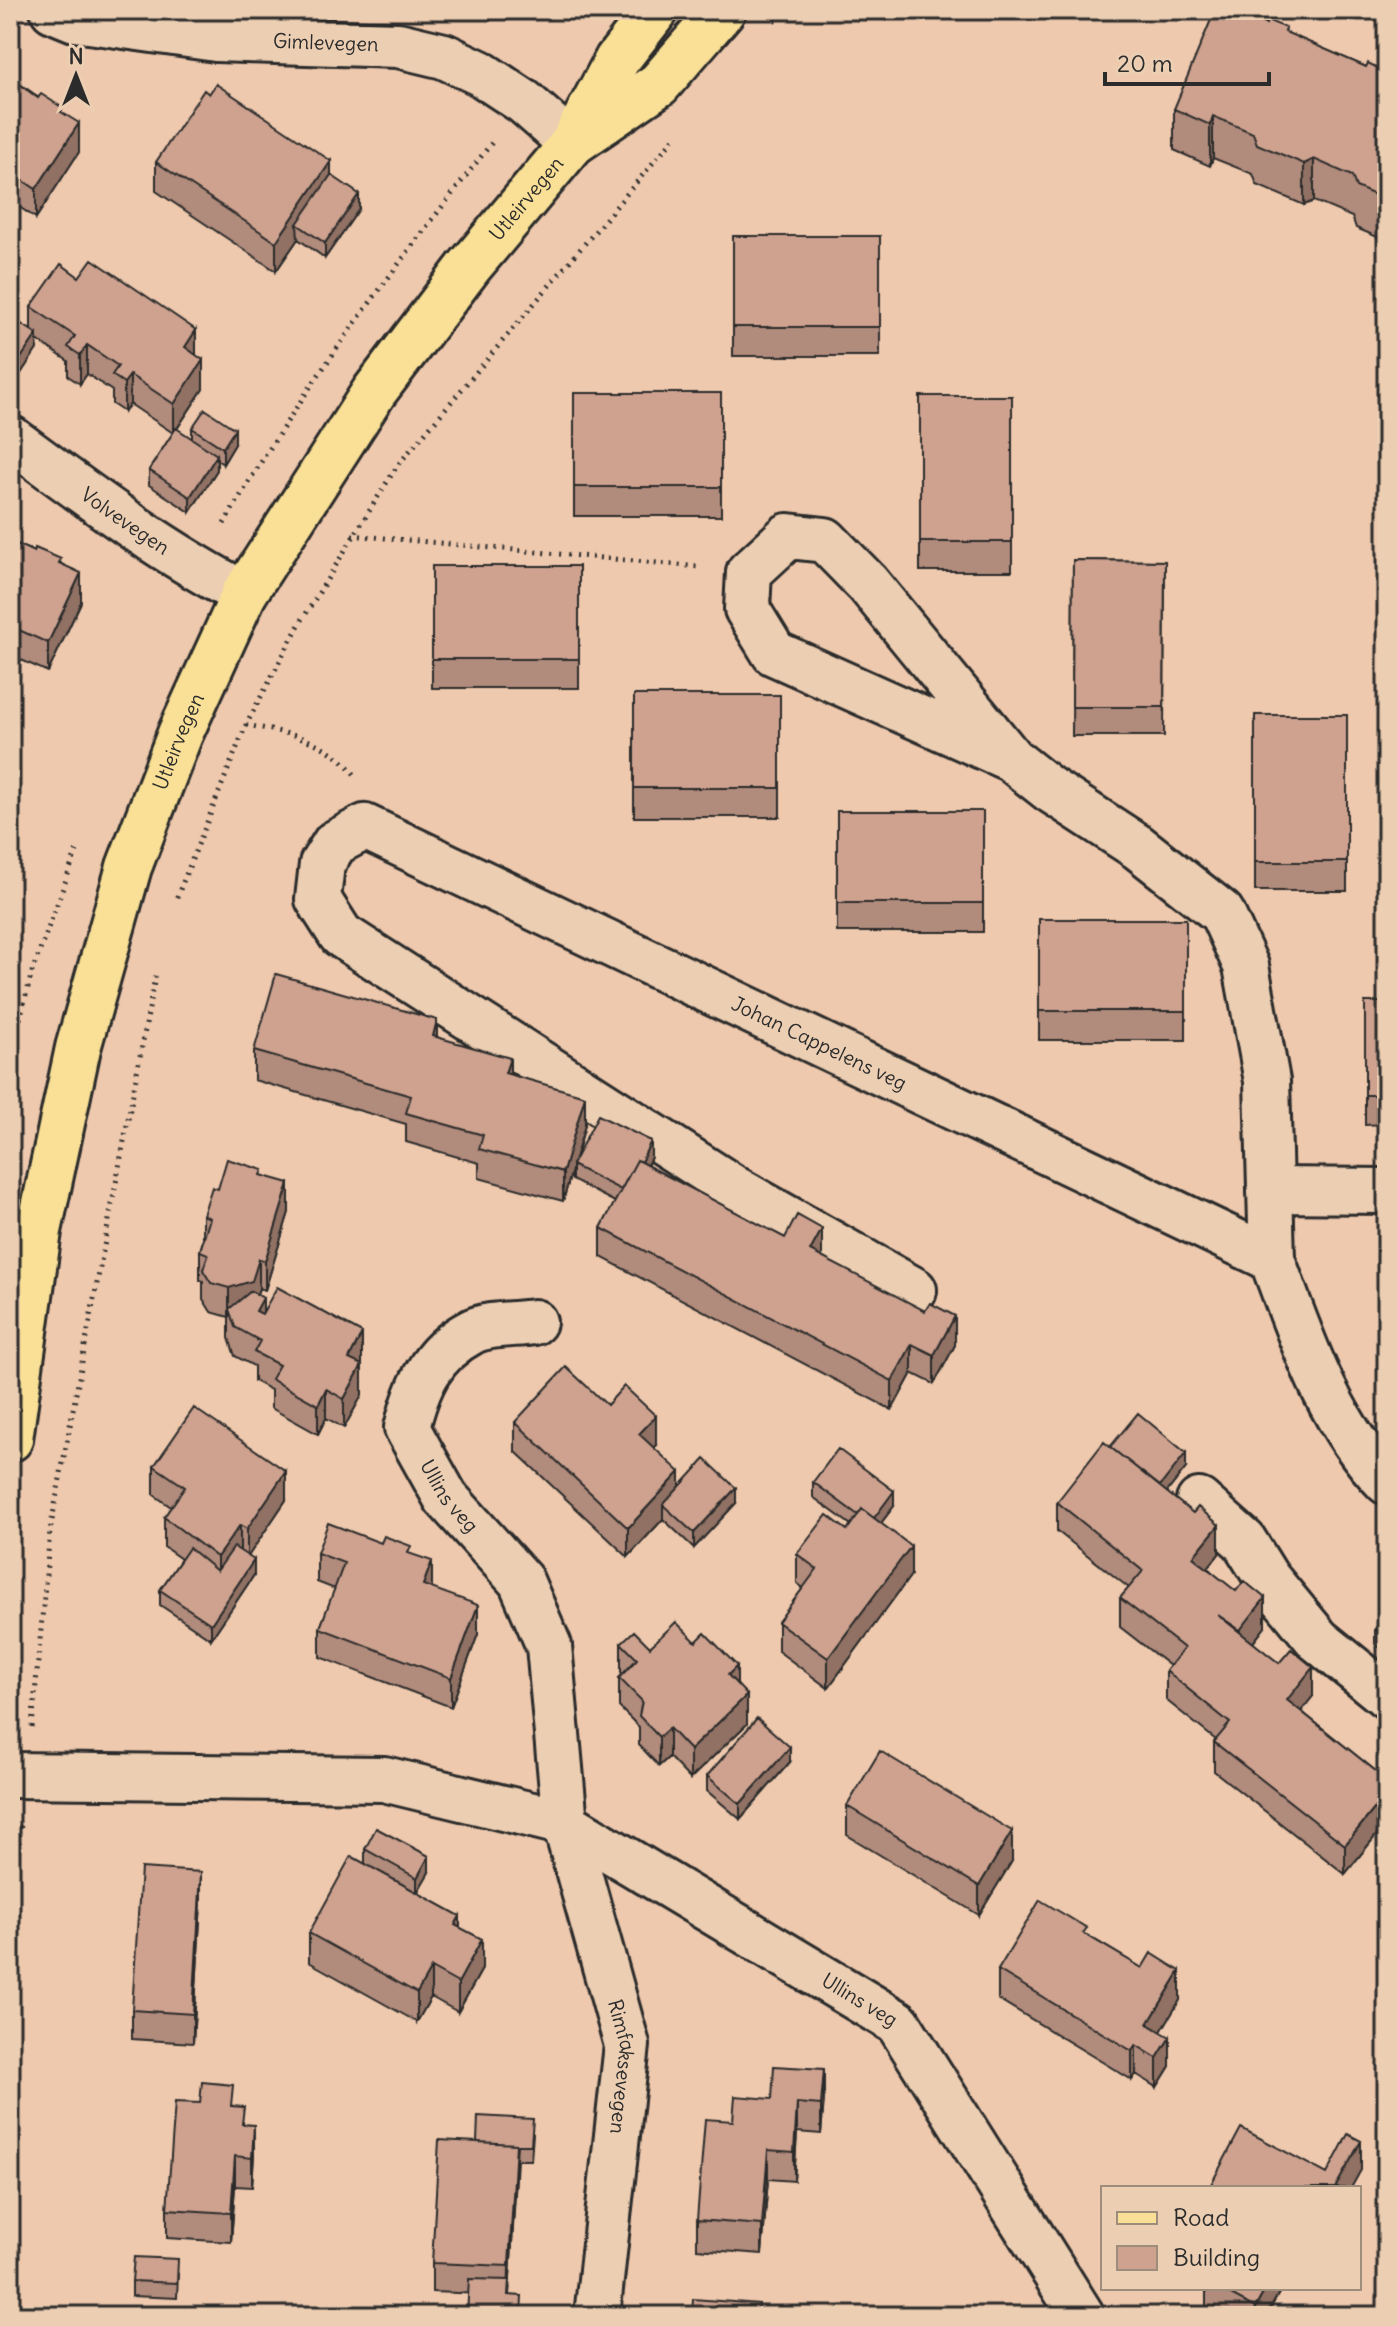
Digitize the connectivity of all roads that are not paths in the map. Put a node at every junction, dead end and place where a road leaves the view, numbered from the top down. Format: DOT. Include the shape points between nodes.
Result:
graph roads {
  1 [pos="53,10"];
  2 [pos="656,10"];
  3 [pos="723,10"];
  4 [pos="572,144"];
  5 [pos="10,438"];
  6 [pos="244,594"];
  7 [pos="1011,759"];
  8 [pos="1270,1190"];
  9 [pos="1387,1191"];
  10 [pos="1272,1259"];
  11 [pos="914,1290"];
  12 [pos="534,1322"];
  13 [pos="10,1439"];
  14 [pos="1387,1482"];
  15 [pos="1199,1501"];
  16 [pos="1387,1696"];
  17 [pos="10,1775"];
  18 [pos="565,1823"];
  19 [pos="597,2316"];
  20 [pos="1082,2316"];
  1 -- 4 [label="street, Gimlevegen" via="75,19 216,39 398,45 444,56 524,102"];
  2 -- 4 [label="main road, Utleirvegen" via="617,60"];
  3 -- 4 [label="main road, Utleirvegen" via="659,84"];
  4 -- 6 [label="main road, Utleirvegen" via="374,392"];
  5 -- 6 [label="street, Volvevegen" via="123,521 198,571"];
  6 -- 13 [label="main road, Utleirvegen" via="180,734 102,955 39,1231"];
  7 -- 7 [label="street" via="868,584 825,540 788,536 749,572 747,609 774,653"];
  7 -- 8 [label="street" via="1222,913 1246,966 1267,1081"];
  8 -- 9 [label="street"];
  8 -- 10 [label="street"];
  10 -- 11 [label="street, Johan Cappelens veg" via="365,827 335,843 322,864 318,899 341,935 737,1190"];
  10 -- 14 [label="street" via="1313,1369 1369,1464"];
  12 -- 18 [label="street, Ullins veg" via="473,1330 430,1363 407,1428 446,1498 521,1581 549,1646"];
  15 -- 16 [label="street" via="1244,1541 1318,1640"];
  17 -- 18 [label="street, Ullins veg" via="384,1779"];
  18 -- 19 [label="street, Rimfaksevegen" via="627,2045"];
  18 -- 20 [label="street, Ullins veg" via="898,2023"];
}
